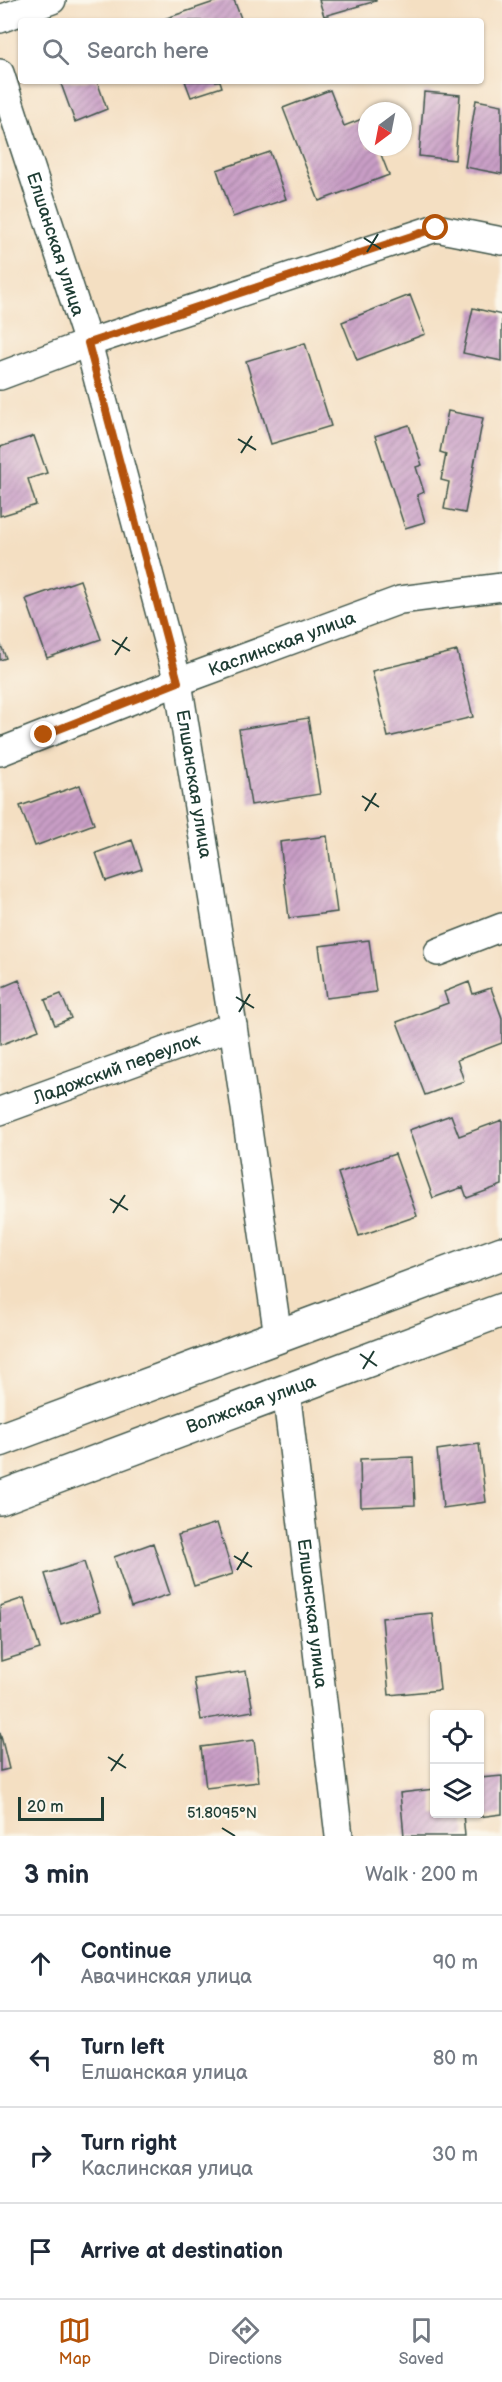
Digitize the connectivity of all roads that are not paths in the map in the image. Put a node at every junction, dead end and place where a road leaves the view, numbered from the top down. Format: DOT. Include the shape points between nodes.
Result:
graph roads {
  1 [pos="52,0"];
  2 [pos="0,19"];
  3 [pos="0,73"];
  4 [pos="502,241"];
  5 [pos="88,343"];
  6 [pos="0,376"];
  7 [pos="502,586"];
  8 [pos="178,682"];
  9 [pos="0,752"];
  10 [pos="502,927"];
  11 [pos="438,952"];
  12 [pos="233,1026"];
  13 [pos="0,1112"];
  14 [pos="502,1253"];
  15 [pos="502,1310"];
  16 [pos="278,1336"];
  17 [pos="286,1390"];
  18 [pos="0,1440"];
  19 [pos="0,1498"];
  20 [pos="339,1836"];
  1 -- 2 [label="street"];
  3 -- 5 [label="street, Елшанская улица"];
  4 -- 5 [label="street" via="436,228"];
  5 -- 6 [label="street"];
  5 -- 8 [label="street, Елшанская улица"];
  7 -- 8 [label="street, Каслинская улица" via="400,600"];
  8 -- 9 [label="street, Каслинская улица"];
  8 -- 12 [label="street, Елшанская улица"];
  10 -- 11 [label="street"];
  12 -- 13 [label="street, Ладожский переулок"];
  12 -- 16 [label="street, Елшанская улица"];
  14 -- 16 [label="street"];
  15 -- 17 [label="street, Волжская улица"];
  16 -- 18 [label="street"];
  17 -- 19 [label="street, Волжская улица"];
  17 -- 20 [label="street, Елшанская улица"];
}
